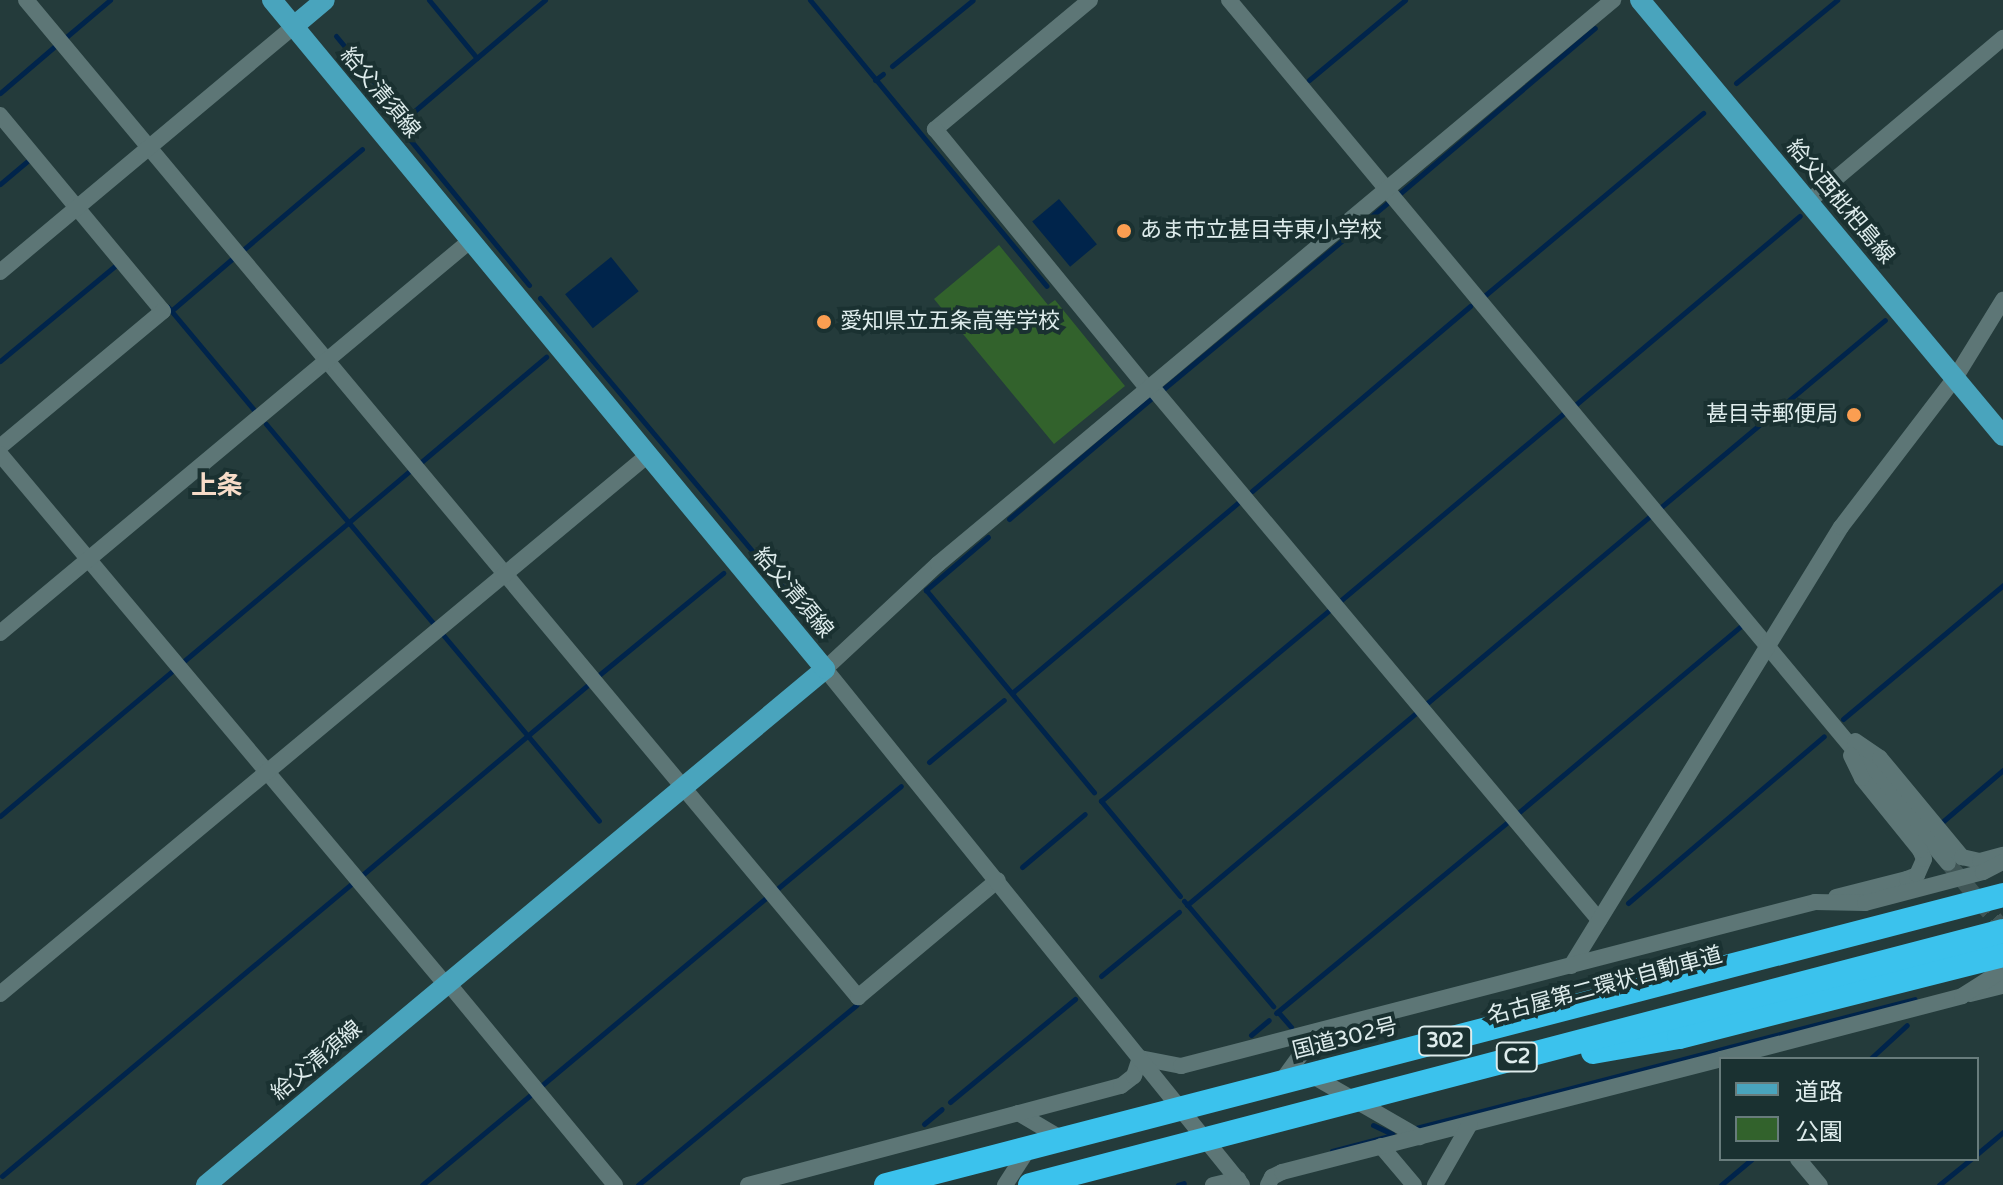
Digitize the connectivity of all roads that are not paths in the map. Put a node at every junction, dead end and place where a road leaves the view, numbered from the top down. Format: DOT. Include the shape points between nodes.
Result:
graph roads {
  1 [pos="26,0"];
  2 [pos="272,0"];
  3 [pos="325,0"];
  4 [pos="1090,0"];
  5 [pos="1229,0"];
  6 [pos="1613,0"];
  7 [pos="1640,0"];
  8 [pos="294,26"];
  9 [pos="2003,38"];
  10 [pos="0,115"];
  11 [pos="149,147"];
  12 [pos="1386,189"];
  13 [pos="1808,202"];
  14 [pos="77,208"];
  15 [pos="471,240"];
  16 [pos="0,272"];
  17 [pos="2003,300"];
  18 [pos="327,360"];
  19 [pos="1955,378"];
  20 [pos="1149,387"];
  21 [pos="2003,436"];
  22 [pos="0,447"];
  23 [pos="0,454"];
  24 [pos="648,455"];
  25 [pos="88,559"];
  26 [pos="505,574"];
  27 [pos="0,633"];
  28 [pos="1768,646"];
  29 [pos="825,669"];
  30 [pos="1837,728"];
  31 [pos="267,772"];
  32 [pos="683,787"];
  33 [pos="2003,855"];
  34 [pos="2003,862"];
  35 [pos="1948,863"];
  36 [pos="998,880"];
  37 [pos="2003,883"];
  38 [pos="2003,895"];
  39 [pos="1815,902"];
  40 [pos="2003,908"];
  41 [pos="1599,920"];
  42 [pos="2003,931"];
  43 [pos="2003,955"];
  44 [pos="1571,966"];
  45 [pos="2003,970"];
  46 [pos="447,984"];
  47 [pos="2003,986"];
  48 [pos="0,994"];
  49 [pos="1962,996"];
  50 [pos="1317,1032"];
  51 [pos="1440,1042"];
  52 [pos="1738,1057"];
  53 [pos="1140,1058"];
  54 [pos="1370,1059"];
  55 [pos="1719,1062"];
  56 [pos="1311,1075"];
  57 [pos="1281,1082"];
  58 [pos="1181,1108"];
  59 [pos="1018,1113"];
  60 [pos="1470,1124"];
  61 [pos="1419,1137"];
  62 [pos="1062,1139"];
  63 [pos="1381,1146"];
  64 [pos="1029,1148"];
  65 [pos="1800,1161"];
  66 [pos="1240,1182"];
  67 [pos="208,1184"];
  68 [pos="615,1185"];
  69 [pos="748,1185"];
  70 [pos="886,1185"];
  71 [pos="942,1185"];
  72 [pos="1005,1185"];
  73 [pos="1030,1185"];
  74 [pos="1213,1185"];
  75 [pos="1268,1185"];
  76 [pos="1414,1185"];
  77 [pos="1435,1185"];
  78 [pos="1820,1185"];
  1 -- 11 [label="street"];
  2 -- 8 [label="main road, 給父清須線"];
  3 -- 8 [label="main road"];
  4 -- 20 [label="street" via="935,129"];
  5 -- 12 [label="street"];
  6 -- 12 [label="street"];
  7 -- 13 [label="main road, 給父西枇杷島線"];
  8 -- 11 [label="street"];
  8 -- 15 [label="main road, 給父清須線"];
  9 -- 13 [label="street"];
  10 -- 14 [label="street"];
  11 -- 14 [label="street"];
  11 -- 18 [label="street"];
  12 -- 20 [label="street"];
  12 -- 28 [label="street"];
  13 -- 19 [label="main road, 給父西枇杷島線"];
  14 -- 16 [label="street"];
  14 -- 22 [label="street" via="163,311"];
  15 -- 18 [label="street"];
  15 -- 24 [label="main road, 給父清須線"];
  17 -- 19 [label="street"];
  18 -- 25 [label="street"];
  18 -- 26 [label="street"];
  19 -- 21 [label="main road, 給父西枇杷島線"];
  19 -- 28 [label="street" via="1841,527"];
  20 -- 29 [label="street" via="938,564"];
  20 -- 41 [label="street"];
  23 -- 25 [label="street"];
  24 -- 26 [label="street"];
  24 -- 29 [label="main road, 給父清須線"];
  25 -- 27 [label="street"];
  25 -- 31 [label="street"];
  26 -- 31 [label="street"];
  26 -- 32 [label="street"];
  28 -- 30 [label="street"];
  28 -- 41 [label="street"];
  29 -- 32 [label="main road, 給父清須線"];
  29 -- 36 [label="street"];
  30 -- 33 [label="street" via="1880,758 1962,857 1980,861"];
  30 -- 35 [label="street"];
  30 -- 39 [label="street" via="1862,778 1924,859 1917,875 1907,879"];
  31 -- 46 [label="street"];
  31 -- 48 [label="street"];
  32 -- 36 [label="street" via="858,997"];
  32 -- 46 [label="main road, 給父清須線"];
  34 -- 39 [label="street" via="1865,903"];
  36 -- 53 [label="street"];
  37 -- 54 [label="highway" via="1494,1015"];
  38 -- 51 [label="highway, 国道302号 / 302"];
  39 -- 44 [label="street"];
  40 -- 71 [label="highway, 名古屋第二環状自動車道 / C2"];
  41 -- 44 [label="street"];
  42 -- 73 [label="highway, 名古屋第二環状自動車道 / C2"];
  43 -- 51 [label="highway" via="1774,1015 1587,1052 1553,1054"];
  44 -- 50 [label="street"];
  45 -- 49 [label="street"];
  46 -- 67 [label="main road, 給父清須線"];
  46 -- 68 [label="street"];
  47 -- 49 [label="street"];
  49 -- 52 [label="street"];
  50 -- 53 [label="street" via="1181,1066"];
  50 -- 57 [label="street"];
  51 -- 54 [label="highway, 国道302号 / 302"];
  53 -- 58 [label="street"];
  53 -- 59 [label="street" via="1134,1076 1121,1086"];
  54 -- 56 [label="highway, 国道302号 / 302"];
  55 -- 60 [label="street"];
  56 -- 57 [label="highway, 国道302号 / 302"];
  56 -- 61 [label="street"];
  57 -- 58 [label="highway, 国道302号 / 302"];
  58 -- 62 [label="highway, 国道302号 / 302"];
  58 -- 66 [label="street"];
  59 -- 62 [label="street"];
  59 -- 69 [label="street"];
  60 -- 61 [label="street"];
  60 -- 77 [label="street"];
  61 -- 63 [label="street"];
  62 -- 64 [label="highway, 国道302号 / 302"];
  63 -- 75 [label="street" via="1282,1172"];
  63 -- 76 [label="street"];
  64 -- 70 [label="highway, 国道302号 / 302"];
  64 -- 72 [label="street"];
  65 -- 78 [label="street"];
  66 -- 74 [label="street"];
}
